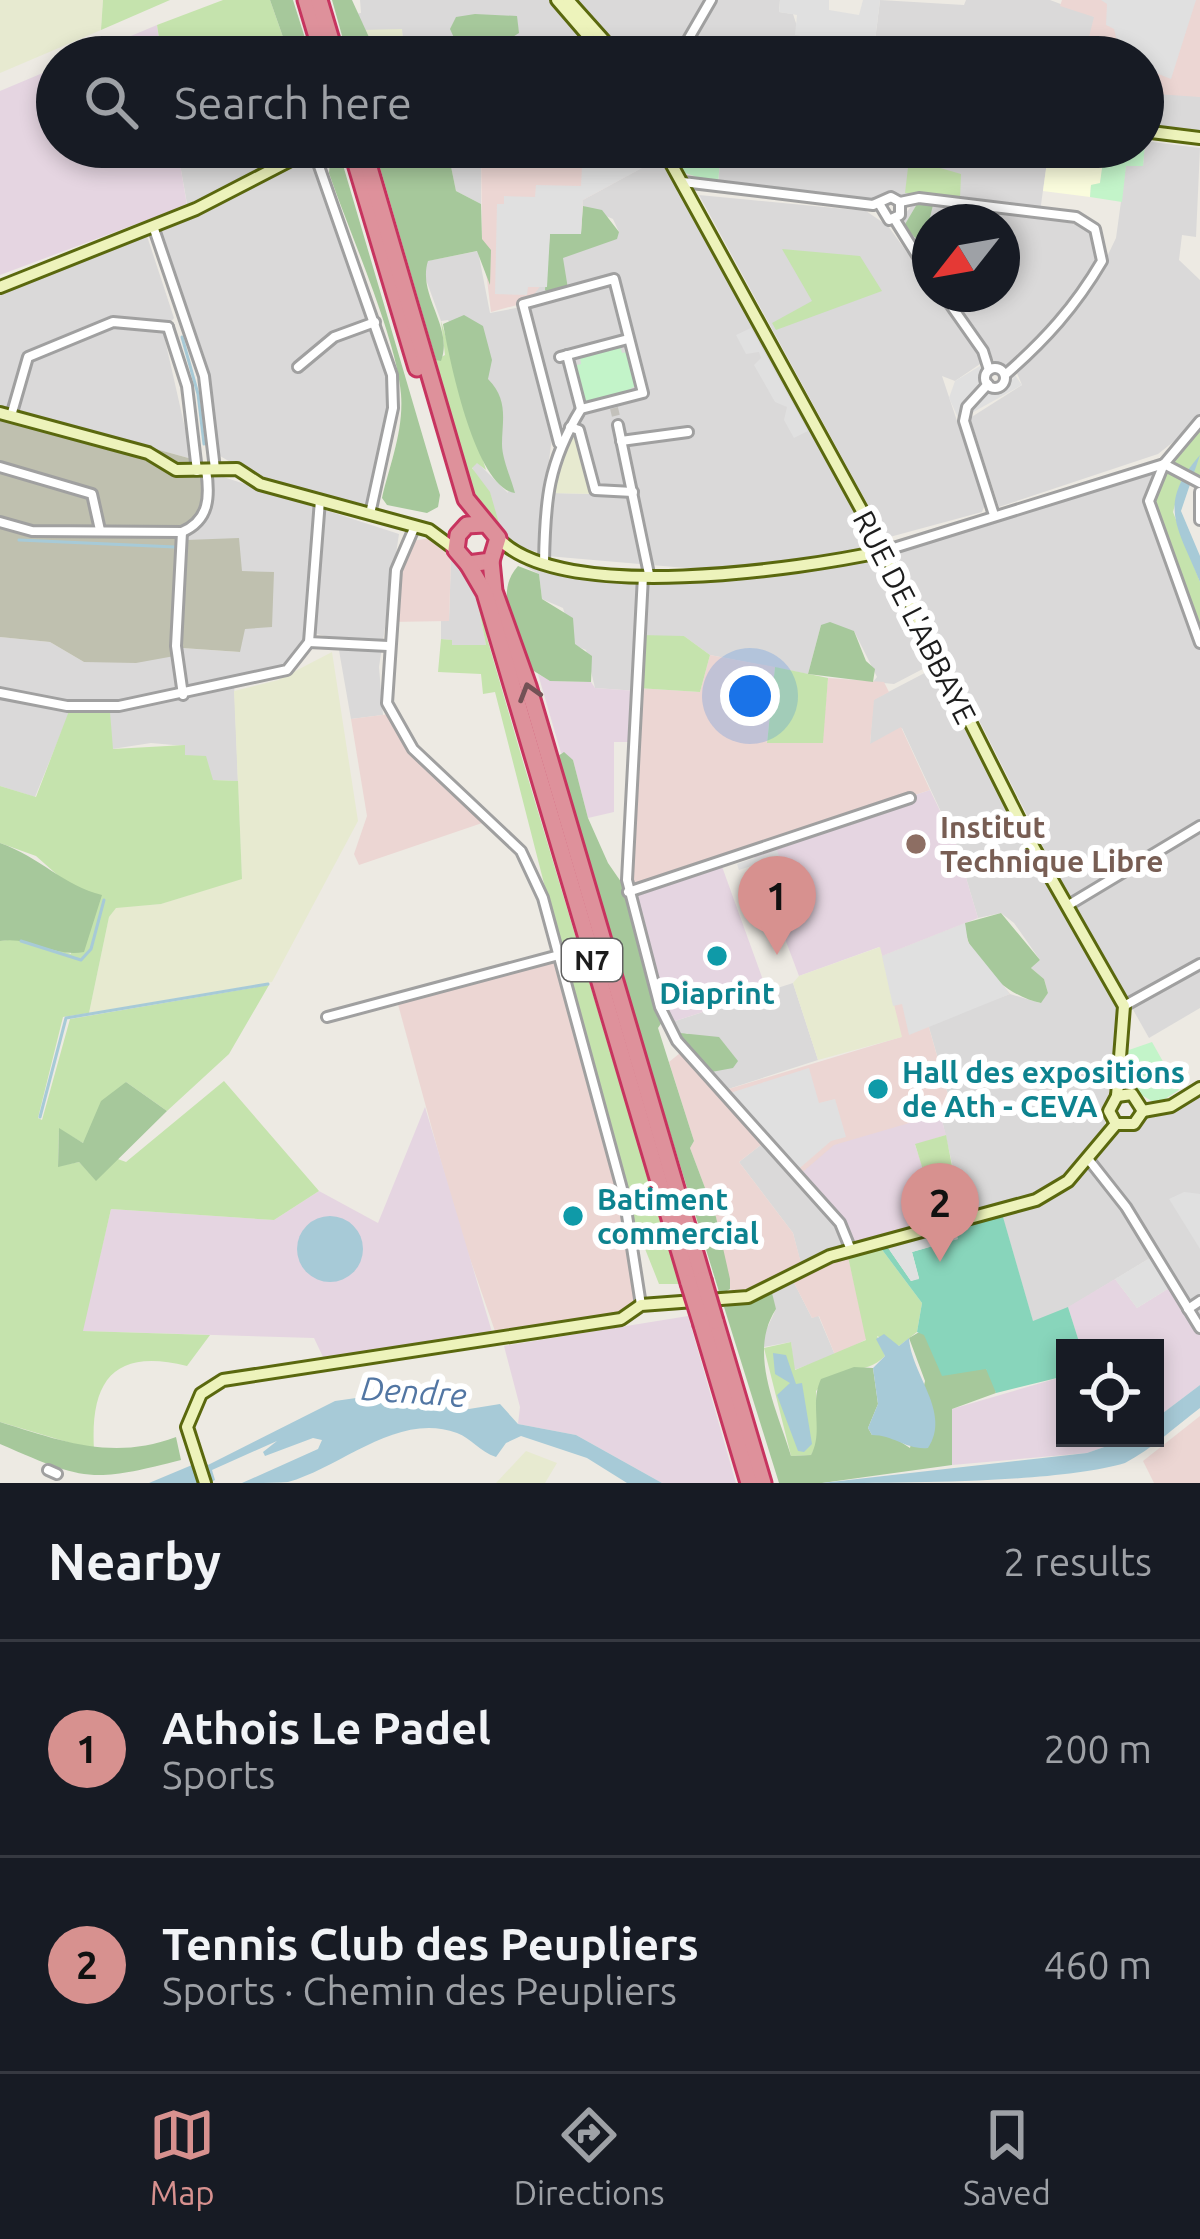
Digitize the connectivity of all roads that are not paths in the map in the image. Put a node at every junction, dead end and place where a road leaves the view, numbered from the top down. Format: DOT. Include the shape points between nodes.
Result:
graph roads {
  1 [pos="306,0"];
  2 [pos="319,0"];
  3 [pos="557,0"];
  4 [pos="568,0"];
  5 [pos="711,0"];
  6 [pos="317,36"];
  7 [pos="330,36"];
  8 [pos="588,36"];
  9 [pos="600,36"];
  10 [pos="690,36"];
  11 [pos="1164,134"];
  12 [pos="1200,138"];
  13 [pos="273,168"];
  14 [pos="322,168"];
  15 [pos="356,168"];
  16 [pos="368,168"];
  17 [pos="674,168"];
  18 [pos="682,182"];
  19 [pos="900,202"];
  20 [pos="880,205"];
  21 [pos="895,220"];
  22 [pos="153,226"];
  23 [pos="912,251"];
  24 [pos="0,287"];
  25 [pos="955,312"];
  26 [pos="186,317"];
  27 [pos="374,322"];
  28 [pos="169,328"];
  29 [pos="628,339"];
  30 [pos="298,367"];
  31 [pos="989,370"];
  32 [pos="1005,375"];
  33 [pos="988,384"];
  34 [pos="581,410"];
  35 [pos="6,415"];
  36 [pos="1200,421"];
  37 [pos="618,425"];
  38 [pos="571,427"];
  39 [pos="688,433"];
  40 [pos="621,441"];
  41 [pos="559,443"];
  42 [pos="1164,464"];
  43 [pos="0,467"];
  44 [pos="206,470"];
  45 [pos="1200,483"];
  46 [pos="633,492"];
  47 [pos="1200,493"];
  48 [pos="320,500"];
  49 [pos="994,514"];
  50 [pos="370,515"];
  51 [pos="1200,520"];
  52 [pos="0,522"];
  53 [pos="484,524"];
  54 [pos="415,526"];
  55 [pos="462,529"];
  56 [pos="100,530"];
  57 [pos="429,530"];
  58 [pos="182,532"];
  59 [pos="498,538"];
  60 [pos="884,551"];
  61 [pos="462,557"];
  62 [pos="526,557"];
  63 [pos="492,559"];
  64 [pos="544,563"];
  65 [pos="646,574"];
  66 [pos="309,642"];
  67 [pos="1200,644"];
  68 [pos="388,646"];
  69 [pos="0,693"];
  70 [pos="183,695"];
  71 [pos="910,798"];
  72 [pos="1200,826"];
  73 [pos="628,892"];
  74 [pos="1066,906"];
  75 [pos="560,955"];
  76 [pos="1200,964"];
  77 [pos="1124,1006"];
  78 [pos="327,1017"];
  79 [pos="1200,1088"];
  80 [pos="1117,1096"];
  81 [pos="1143,1111"];
  82 [pos="1116,1124"];
  83 [pos="1089,1160"];
  84 [pos="851,1250"];
  85 [pos="696,1281"];
  86 [pos="1200,1301"];
  87 [pos="641,1305"];
  88 [pos="1188,1309"];
  89 [pos="1200,1328"];
  90 [pos="740,1429"];
  91 [pos="206,1483"];
  92 [pos="749,1483"];
  93 [pos="763,1483"];
  1 -- 6 [label="highway"];
  2 -- 7 [label="highway"];
  3 -- 8 [label="street"];
  4 -- 9 [label="street"];
  5 -- 10 [label="street"];
  11 -- 12 [label="street"];
  13 -- 22 [label="street"];
  14 -- 27 [label="street"];
  15 -- 55 [label="highway"];
  16 -- 53 [label="highway" via="466,499"];
  17 -- 18 [label="street, RUE DE L'ABBAYE"];
  18 -- 20 [label="street"];
  18 -- 60 [label="street, RUE DE L'ABBAYE"];
  19 -- 20 [label="street" via="891,197"];
  19 -- 21 [label="street"];
  19 -- 32 [label="street" via="919,197 1076,217 1095,229 1102,261 1085,289"];
  20 -- 21 [label="street"];
  21 -- 23 [label="street"];
  22 -- 24 [label="street"];
  22 -- 26 [label="street"];
  25 -- 31 [label="street"];
  26 -- 28 [label="street"];
  26 -- 44 [label="street" via="205,379"];
  27 -- 30 [label="street" via="334,337"];
  27 -- 50 [label="street" via="394,392"];
  28 -- 35 [label="street" via="112,322 28,358"];
  28 -- 44 [label="street"];
  29 -- 34 [label="street" via="643,394"];
  29 -- 34 [label="street" via="563,356"];
  29 -- 41 [label="street" via="614,279 523,304"];
  31 -- 32 [label="street"];
  31 -- 33 [label="street"];
  32 -- 33 [label="street" via="998,387"];
  33 -- 49 [label="street" via="964,422"];
  34 -- 38 [label="street"];
  35 -- 44 [label="street" via="148,453 176,470"];
  36 -- 42 [label="street"];
  37 -- 40 [label="street"];
  38 -- 41 [label="street"];
  38 -- 46 [label="street" via="579,430 595,490"];
  39 -- 40 [label="street"];
  40 -- 46 [label="street"];
  41 -- 64 [label="street"];
  42 -- 45 [label="street"];
  42 -- 49 [label="street"];
  42 -- 67 [label="street" via="1150,517"];
  43 -- 56 [label="street" via="92,494"];
  44 -- 48 [label="street" via="237,469 260,484"];
  44 -- 58 [label="street" via="208,506"];
  46 -- 65 [label="street"];
  47 -- 51 [label="street"];
  48 -- 50 [label="street"];
  48 -- 66 [label="street"];
  49 -- 60 [label="street"];
  50 -- 54 [label="street"];
  52 -- 56 [label="street" via="32,531"];
  53 -- 55 [label="highway"];
  53 -- 59 [label="highway"];
  54 -- 57 [label="street"];
  54 -- 68 [label="street" via="396,570"];
  55 -- 57 [label="street"];
  55 -- 61 [label="highway"];
  56 -- 58 [label="street"];
  57 -- 61 [label="street"];
  58 -- 70 [label="street" via="176,646"];
  59 -- 62 [label="street"];
  59 -- 63 [label="highway"];
  60 -- 65 [label="street" via="721,577"];
  60 -- 74 [label="street, RUE DE L'ABBAYE"];
  61 -- 63 [label="highway"];
  61 -- 85 [label="highway, N7" via="485,593"];
  62 -- 63 [label="street"];
  62 -- 64 [label="street"];
  85 -- 63 [label="highway, N7, one-way" via="494,591"];
  64 -- 65 [label="street"];
  65 -- 73 [label="street"];
  66 -- 68 [label="street"];
  66 -- 70 [label="street" via="279,674"];
  68 -- 75 [label="street" via="384,688 394,723 521,851"];
  69 -- 70 [label="street" via="67,706"];
  71 -- 73 [label="street"];
  72 -- 74 [label="street"];
  73 -- 84 [label="street" via="668,1029 839,1223"];
  74 -- 77 [label="street, RUE DE L'ABBAYE"];
  75 -- 78 [label="street"];
  75 -- 87 [label="street" via="624,1196"];
  76 -- 77 [label="street"];
  77 -- 80 [label="street"];
  79 -- 81 [label="street"];
  80 -- 81 [label="street" via="1137,1097"];
  80 -- 82 [label="street" via="1109,1111"];
  81 -- 82 [label="street" via="1134,1124"];
  82 -- 83 [label="street"];
  83 -- 84 [label="street" via="1036,1200"];
  83 -- 88 [label="street"];
  84 -- 87 [label="street" via="748,1297"];
  85 -- 90 [label="highway, N7, bridge"];
  86 -- 88 [label="street"];
  87 -- 91 [label="street" via="621,1319 223,1380 194,1404 187,1427"];
  88 -- 89 [label="street"];
  90 -- 92 [label="highway, N7"];
  90 -- 93 [label="highway, N7"];
}
